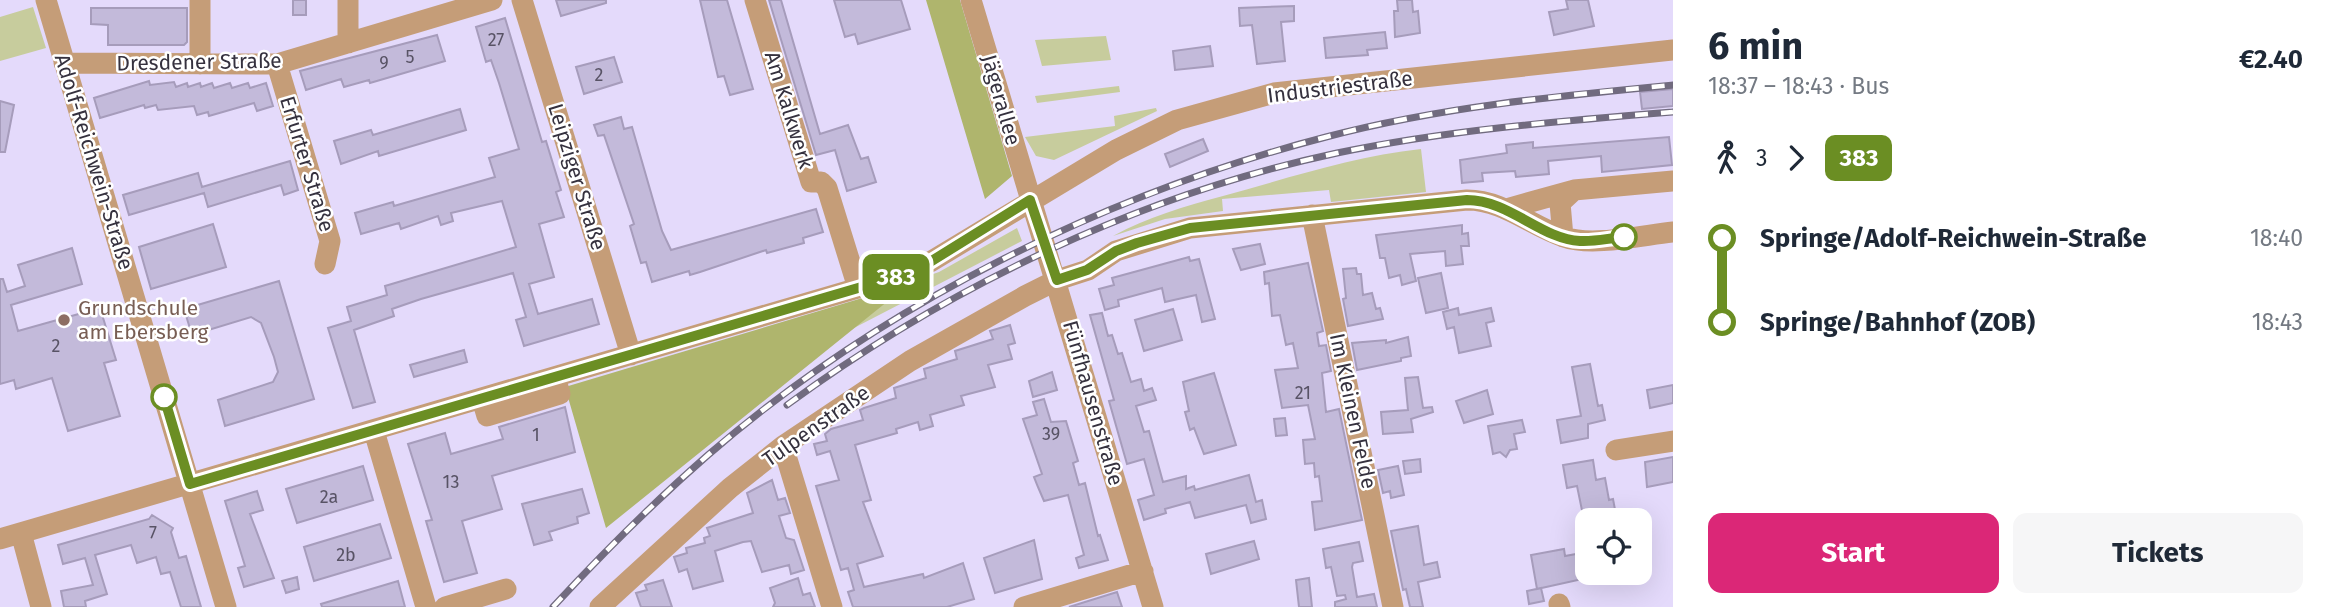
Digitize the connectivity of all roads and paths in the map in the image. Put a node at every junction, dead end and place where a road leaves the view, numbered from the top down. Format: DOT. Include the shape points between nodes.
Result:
graph roads {
  1 [pos="46,0"];
  2 [pos="200,0"];
  3 [pos="348,0"];
  4 [pos="492,0"];
  5 [pos="522,0"];
  6 [pos="755,0"];
  7 [pos="971,0"];
  8 [pos="348,43"];
  9 [pos="1673,50"];
  10 [pos="64,63"];
  11 [pos="200,64"];
  12 [pos="277,64"];
  13 [pos="1673,181"];
  14 [pos="1574,190"];
  15 [pos="1030,200"];
  16 [pos="1506,209"];
  17 [pos="1312,215"];
  18 [pos="1673,232"];
  19 [pos="1563,237"];
  20 [pos="325,264"];
  21 [pos="1057,280"];
  22 [pos="858,288"];
  23 [pos="631,355"];
  24 [pos="374,431"];
  25 [pos="1673,441"];
  26 [pos="783,446"];
  27 [pos="1616,450"];
  28 [pos="190,484"];
  29 [pos="21,533"];
  30 [pos="0,539"];
  31 [pos="1143,571"];
  32 [pos="506,589"];
  33 [pos="619,599"];
  34 [pos="41,607"];
  35 [pos="226,607"];
  36 [pos="426,607"];
  37 [pos="445,607"];
  38 [pos="600,607"];
  39 [pos="832,607"];
  40 [pos="1024,607"];
  41 [pos="1153,607"];
  42 [pos="1393,607"];
  1 -- 10 [label="street, Adolf-Reichwein-Straße"];
  2 -- 11 [label="street"];
  3 -- 8 [label="street"];
  4 -- 8 [label="street, Dresdener Straße"];
  5 -- 23 [label="street, Leipziger Straße"];
  6 -- 22 [label="street, Am Kalkwerk" via="811,181 827,188"];
  7 -- 15 [label="street, Jägerallee"];
  8 -- 12 [label="street, Dresdener Straße"];
  9 -- 15 [label="street, Industriestraße" via="1274,93 1177,120"];
  10 -- 11 [label="street, Dresdener Straße"];
  10 -- 28 [label="street, Adolf-Reichwein-Straße"];
  11 -- 12 [label="street, Dresdener Straße"];
  12 -- 20 [label="street, Erfurter Straße" via="330,241"];
  13 -- 14 [label="street"];
  14 -- 16 [label="street"];
  14 -- 19 [label="street" via="1560,203"];
  15 -- 21 [label="street, Fünfhausenstraße"];
  15 -- 22 [label="street" via="921,267"];
  16 -- 17 [label="street, Tulpenstraße" via="1467,200"];
  16 -- 19 [label="street, Tulpenstraße"];
  17 -- 21 [label="street, Tulpenstraße" via="1159,235"];
  17 -- 42 [label="street, Im Kleinen Felde"];
  18 -- 19 [label="street" via="1579,241"];
  21 -- 26 [label="street, Tulpenstraße" via="910,361"];
  21 -- 31 [label="street, Fünfhausenstraße"];
  22 -- 23 [label="street"];
  23 -- 24 [label="street"];
  24 -- 28 [label="street"];
  24 -- 36 [label="street"];
  25 -- 27 [label="street"];
  26 -- 33 [label="street, Tulpenstraße" via="706,507"];
  26 -- 39 [label="street"];
  28 -- 29 [label="street"];
  28 -- 35 [label="street, Adolf-Reichwein-Straße"];
  29 -- 30 [label="street"];
  29 -- 34 [label="street"];
  31 -- 40 [label="street"];
  31 -- 41 [label="street, Fünfhausenstraße"];
  32 -- 37 [label="street"];
  33 -- 38 [label="street, Tulpenstraße"];
}
